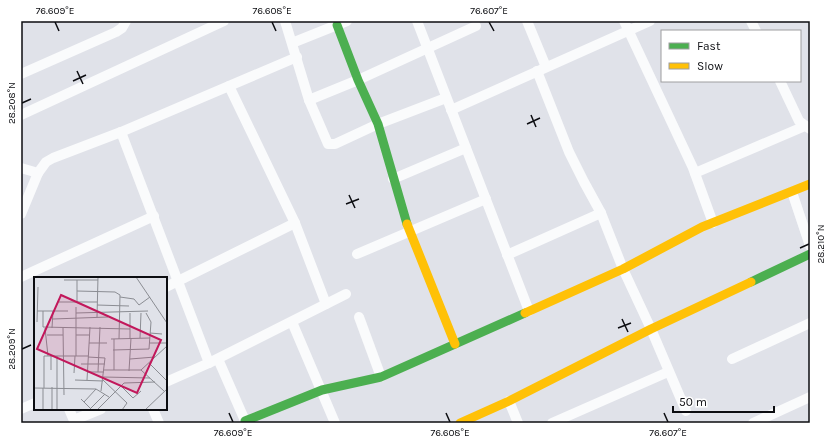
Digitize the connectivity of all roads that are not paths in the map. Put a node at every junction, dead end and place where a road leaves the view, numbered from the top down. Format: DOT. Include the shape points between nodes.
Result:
graph roads {
  1 [pos="126,21"];
  2 [pos="224,21"];
  3 [pos="285,21"];
  4 [pos="417,21"];
  5 [pos="527,21"];
  6 [pos="624,21"];
  7 [pos="650,21"];
  8 [pos="751,21"];
  9 [pos="342,23"];
  10 [pos="476,26"];
  11 [pos="756,30"];
  12 [pos="628,31"];
  13 [pos="292,43"];
  14 [pos="427,48"];
  15 [pos="297,57"];
  16 [pos="542,69"];
  17 [pos="21,74"];
  18 [pos="358,80"];
  19 [pos="780,82"];
  20 [pos="229,86"];
  21 [pos="446,98"];
  22 [pos="309,100"];
  23 [pos="451,110"];
  24 [pos="21,115"];
  25 [pos="378,124"];
  26 [pos="808,128"];
  27 [pos="121,132"];
  28 [pos="466,148"];
  29 [pos="21,168"];
  30 [pos="38,173"];
  31 [pos="695,173"];
  32 [pos="393,179"];
  33 [pos="810,184"];
  34 [pos="792,192"];
  35 [pos="486,199"];
  36 [pos="602,213"];
  37 [pos="21,214"];
  38 [pos="154,216"];
  39 [pos="295,223"];
  40 [pos="713,223"];
  41 [pos="409,232"];
  42 [pos="810,246"];
  43 [pos="357,254"];
  44 [pos="810,254"];
  45 [pos="507,255"];
  46 [pos="623,269"];
  47 [pos="26,275"];
  48 [pos="178,281"];
  49 [pos="34,282"];
  50 [pos="167,286"];
  51 [pos="346,294"];
  52 [pos="326,304"];
  53 [pos="529,311"];
  54 [pos="359,317"];
  55 [pos="292,322"];
  56 [pos="810,323"];
  57 [pos="651,329"];
  58 [pos="455,344"];
  59 [pos="732,359"];
  60 [pos="214,361"];
  61 [pos="668,372"];
  62 [pos="381,377"];
  63 [pos="167,382"];
  64 [pos="322,390"];
  65 [pos="810,397"];
  66 [pos="509,401"];
  67 [pos="34,404"];
  68 [pos="21,409"];
  69 [pos="69,410"];
  70 [pos="99,410"];
  71 [pos="153,410"];
  72 [pos="686,411"];
  73 [pos="74,422"];
  74 [pos="245,422"];
  75 [pos="159,423"];
  76 [pos="336,423"];
  77 [pos="460,423"];
  78 [pos="518,423"];
  79 [pos="552,423"];
  80 [pos="753,423"];
  1 -- 17 [label="street" via="116,32"];
  2 -- 24 [label="street"];
  3 -- 13 [label="street"];
  4 -- 14 [label="street"];
  5 -- 16 [label="street"];
  6 -- 12 [label="street"];
  7 -- 12 [label="street"];
  8 -- 11 [label="street"];
  9 -- 13 [label="street"];
  9 -- 18 [label="street"];
  10 -- 14 [label="street"];
  12 -- 16 [label="street"];
  12 -- 31 [label="street"];
  13 -- 15 [label="street"];
  14 -- 18 [label="street"];
  14 -- 21 [label="street"];
  15 -- 20 [label="street"];
  15 -- 22 [label="street"];
  16 -- 23 [label="street"];
  16 -- 36 [label="street" via="569,152"];
  18 -- 22 [label="street"];
  18 -- 25 [label="street"];
  19 -- 26 [label="street" via="799,120"];
  20 -- 27 [label="street"];
  20 -- 39 [label="street"];
  21 -- 23 [label="street"];
  21 -- 25 [label="street"];
  22 -- 25 [label="street" via="328,144 335,144"];
  23 -- 28 [label="street"];
  25 -- 32 [label="street"];
  26 -- 31 [label="street"];
  27 -- 30 [label="street" via="53,158 46,162"];
  27 -- 38 [label="street"];
  28 -- 32 [label="street"];
  28 -- 35 [label="street"];
  29 -- 30 [label="street"];
  30 -- 37 [label="street"];
  31 -- 40 [label="street"];
  32 -- 41 [label="street"];
  33 -- 34 [label="street"];
  34 -- 40 [label="street"];
  34 -- 42 [label="street"];
  35 -- 41 [label="street"];
  35 -- 45 [label="street"];
  36 -- 45 [label="street"];
  36 -- 46 [label="street"];
  38 -- 47 [label="street"];
  38 -- 48 [label="street"];
  39 -- 48 [label="street"];
  39 -- 52 [label="street"];
  40 -- 46 [label="street"];
  41 -- 43 [label="street"];
  41 -- 58 [label="street"];
  44 -- 57 [label="street"];
  45 -- 53 [label="street"];
  46 -- 53 [label="street"];
  46 -- 57 [label="street"];
  47 -- 49 [label="street"];
  48 -- 50 [label="street"];
  48 -- 60 [label="street"];
  51 -- 52 [label="street"];
  52 -- 55 [label="street"];
  53 -- 58 [label="street"];
  54 -- 62 [label="street"];
  55 -- 60 [label="street"];
  55 -- 64 [label="street"];
  56 -- 59 [label="street"];
  57 -- 61 [label="street"];
  57 -- 66 [label="street"];
  58 -- 62 [label="street"];
  60 -- 63 [label="street"];
  60 -- 74 [label="street"];
  61 -- 72 [label="street"];
  61 -- 79 [label="street"];
  62 -- 64 [label="street"];
  64 -- 74 [label="street"];
  64 -- 76 [label="street"];
  65 -- 80 [label="street"];
  66 -- 77 [label="street"];
  66 -- 78 [label="street"];
  67 -- 68 [label="street"];
  69 -- 73 [label="street"];
  70 -- 73 [label="street"];
  71 -- 75 [label="street"];
}
